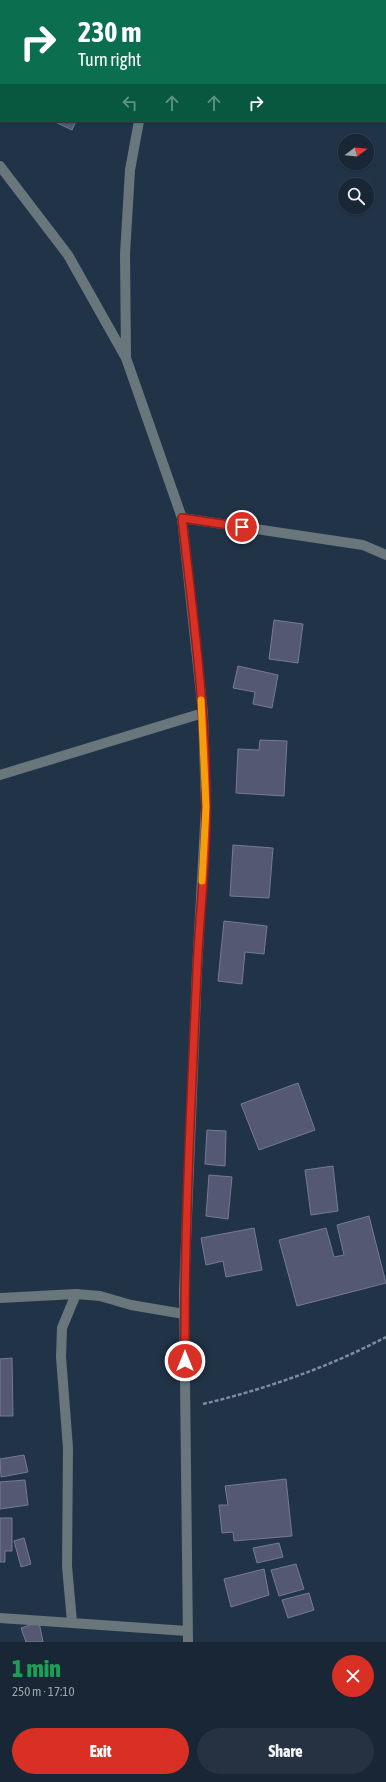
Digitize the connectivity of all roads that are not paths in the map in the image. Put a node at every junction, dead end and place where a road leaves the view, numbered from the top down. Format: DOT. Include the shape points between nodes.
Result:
graph roads {
  1 [pos="139,122"];
  2 [pos="0,166"];
  3 [pos="126,358"];
  4 [pos="182,518"];
  5 [pos="386,555"];
  6 [pos="203,713"];
  7 [pos="0,775"];
  8 [pos="76,1294"];
  9 [pos="0,1298"];
  10 [pos="184,1314"];
  11 [pos="0,1618"];
  12 [pos="72,1622"];
  13 [pos="187,1631"];
  14 [pos="188,1642"];
  1 -- 3 [label="street" via="130,170 125,254"];
  2 -- 3 [label="street" via="68,255"];
  3 -- 4 [label="street"];
  4 -- 5 [label="street" via="363,546"];
  4 -- 6 [label="street"];
  6 -- 7 [label="street"];
  6 -- 10 [label="street" via="206,807"];
  8 -- 9 [label="street"];
  8 -- 10 [label="street" via="100,1296 130,1305"];
  8 -- 12 [label="street" via="62,1328 61,1358 68,1448 67,1566"];
  10 -- 13 [label="street"];
  11 -- 12 [label="street"];
  12 -- 13 [label="street"];
  13 -- 14 [label="street"];
}
